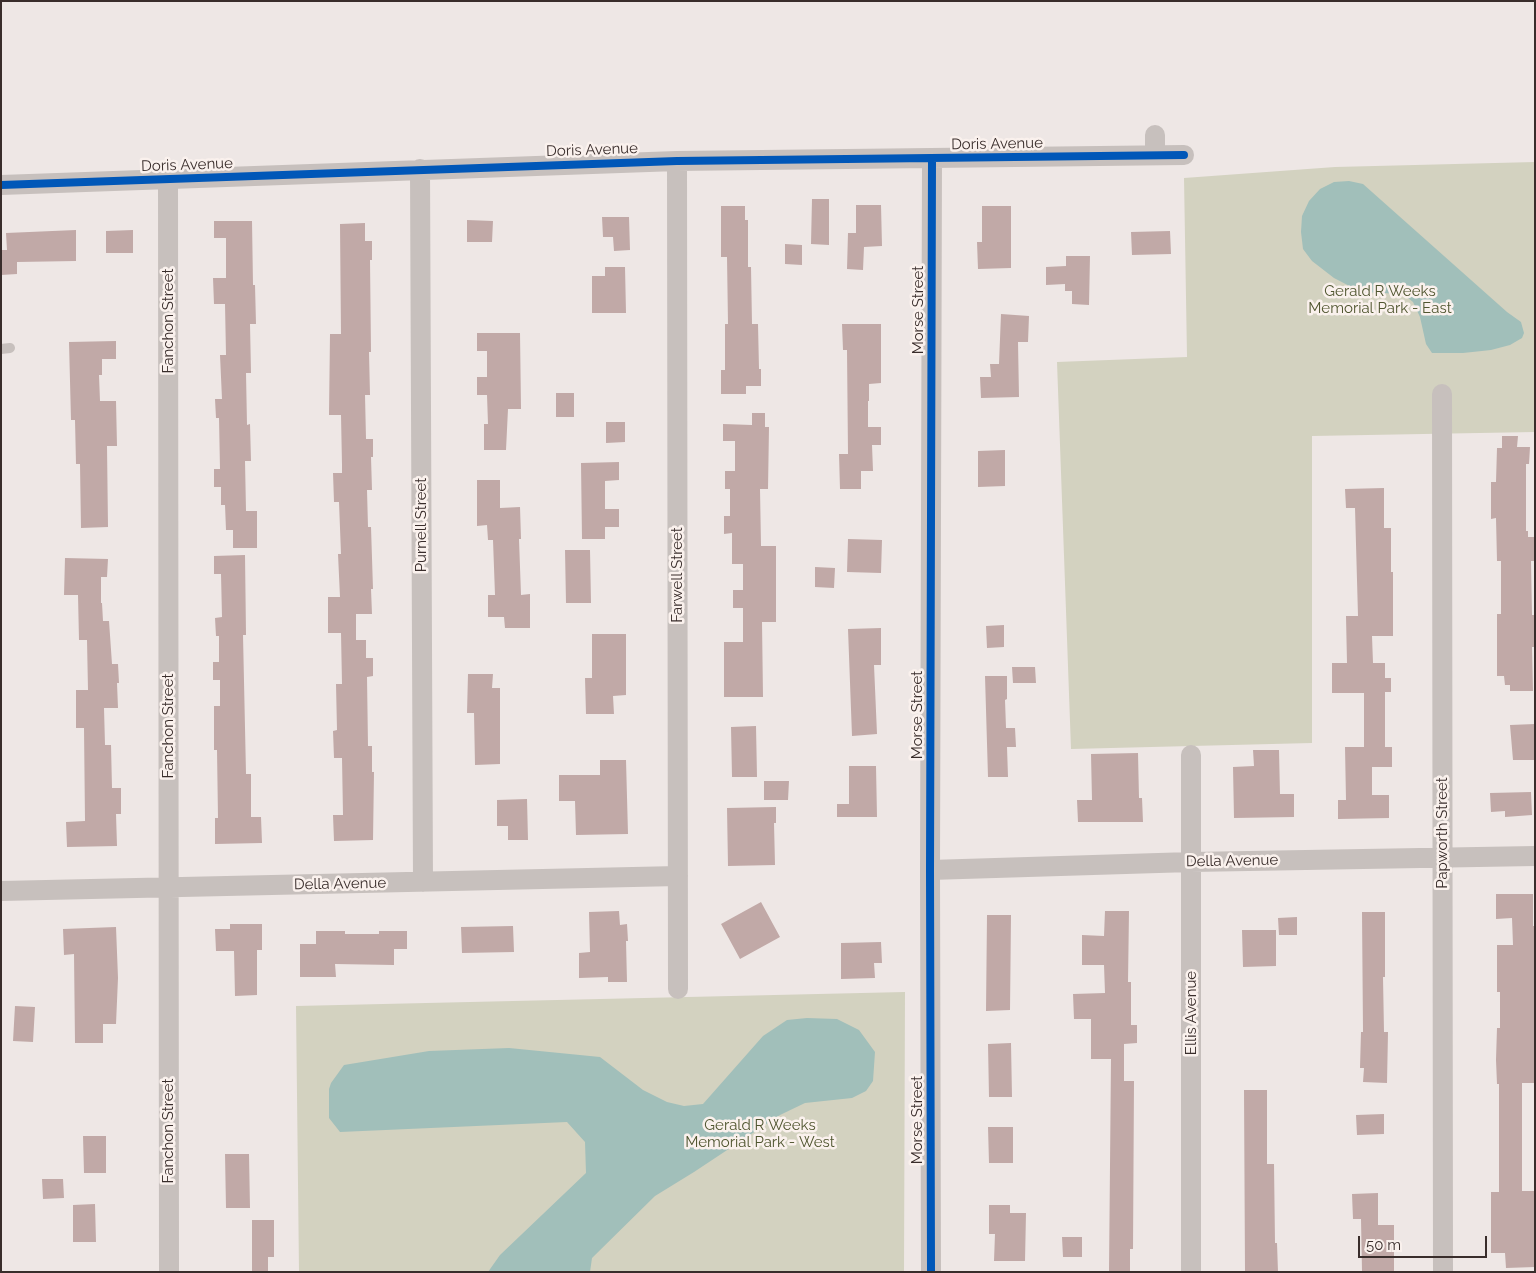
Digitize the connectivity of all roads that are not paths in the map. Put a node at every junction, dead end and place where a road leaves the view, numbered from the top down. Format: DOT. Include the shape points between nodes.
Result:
graph roads {
  1 [pos="1155,136"];
  2 [pos="1184,154"];
  3 [pos="1156,155"];
  4 [pos="932,158"];
  5 [pos="677,161"];
  6 [pos="420,169"];
  7 [pos="168,180"];
  8 [pos="1,185"];
  9 [pos="1442,394"];
  10 [pos="1191,755"];
  11 [pos="1535,856"];
  12 [pos="1442,857"];
  13 [pos="1191,862"];
  14 [pos="930,870"];
  15 [pos="678,876"];
  16 [pos="423,882"];
  17 [pos="168,888"];
  18 [pos="1,891"];
  19 [pos="678,989"];
  20 [pos="169,1272"];
  21 [pos="931,1272"];
  22 [pos="1191,1272"];
  23 [pos="1443,1272"];
  1 -- 3 [label="street"];
  2 -- 3 [label="street, Doris Avenue"];
  3 -- 4 [label="street, Doris Avenue"];
  4 -- 5 [label="street, Doris Avenue"];
  4 -- 14 [label="street, Morse Street"];
  5 -- 6 [label="street, Doris Avenue"];
  5 -- 15 [label="street, Farwell Street"];
  6 -- 7 [label="street, Doris Avenue"];
  6 -- 16 [label="street, Purnell Street"];
  7 -- 8 [label="street, Doris Avenue"];
  7 -- 17 [label="street, Fanchon Street"];
  9 -- 12 [label="street, Papworth Street"];
  10 -- 13 [label="street, Ellis Avenue"];
  11 -- 12 [label="street, Della Avenue"];
  12 -- 13 [label="street, Della Avenue"];
  12 -- 23 [label="street, Papworth Street"];
  13 -- 14 [label="street, Della Avenue"];
  13 -- 22 [label="street, Ellis Avenue"];
  14 -- 21 [label="street, Morse Street"];
  15 -- 16 [label="street, Della Avenue"];
  15 -- 19 [label="street, Farwell Street"];
  16 -- 17 [label="street, Della Avenue"];
  17 -- 18 [label="street, Della Avenue"];
  17 -- 20 [label="street, Fanchon Street"];
}
